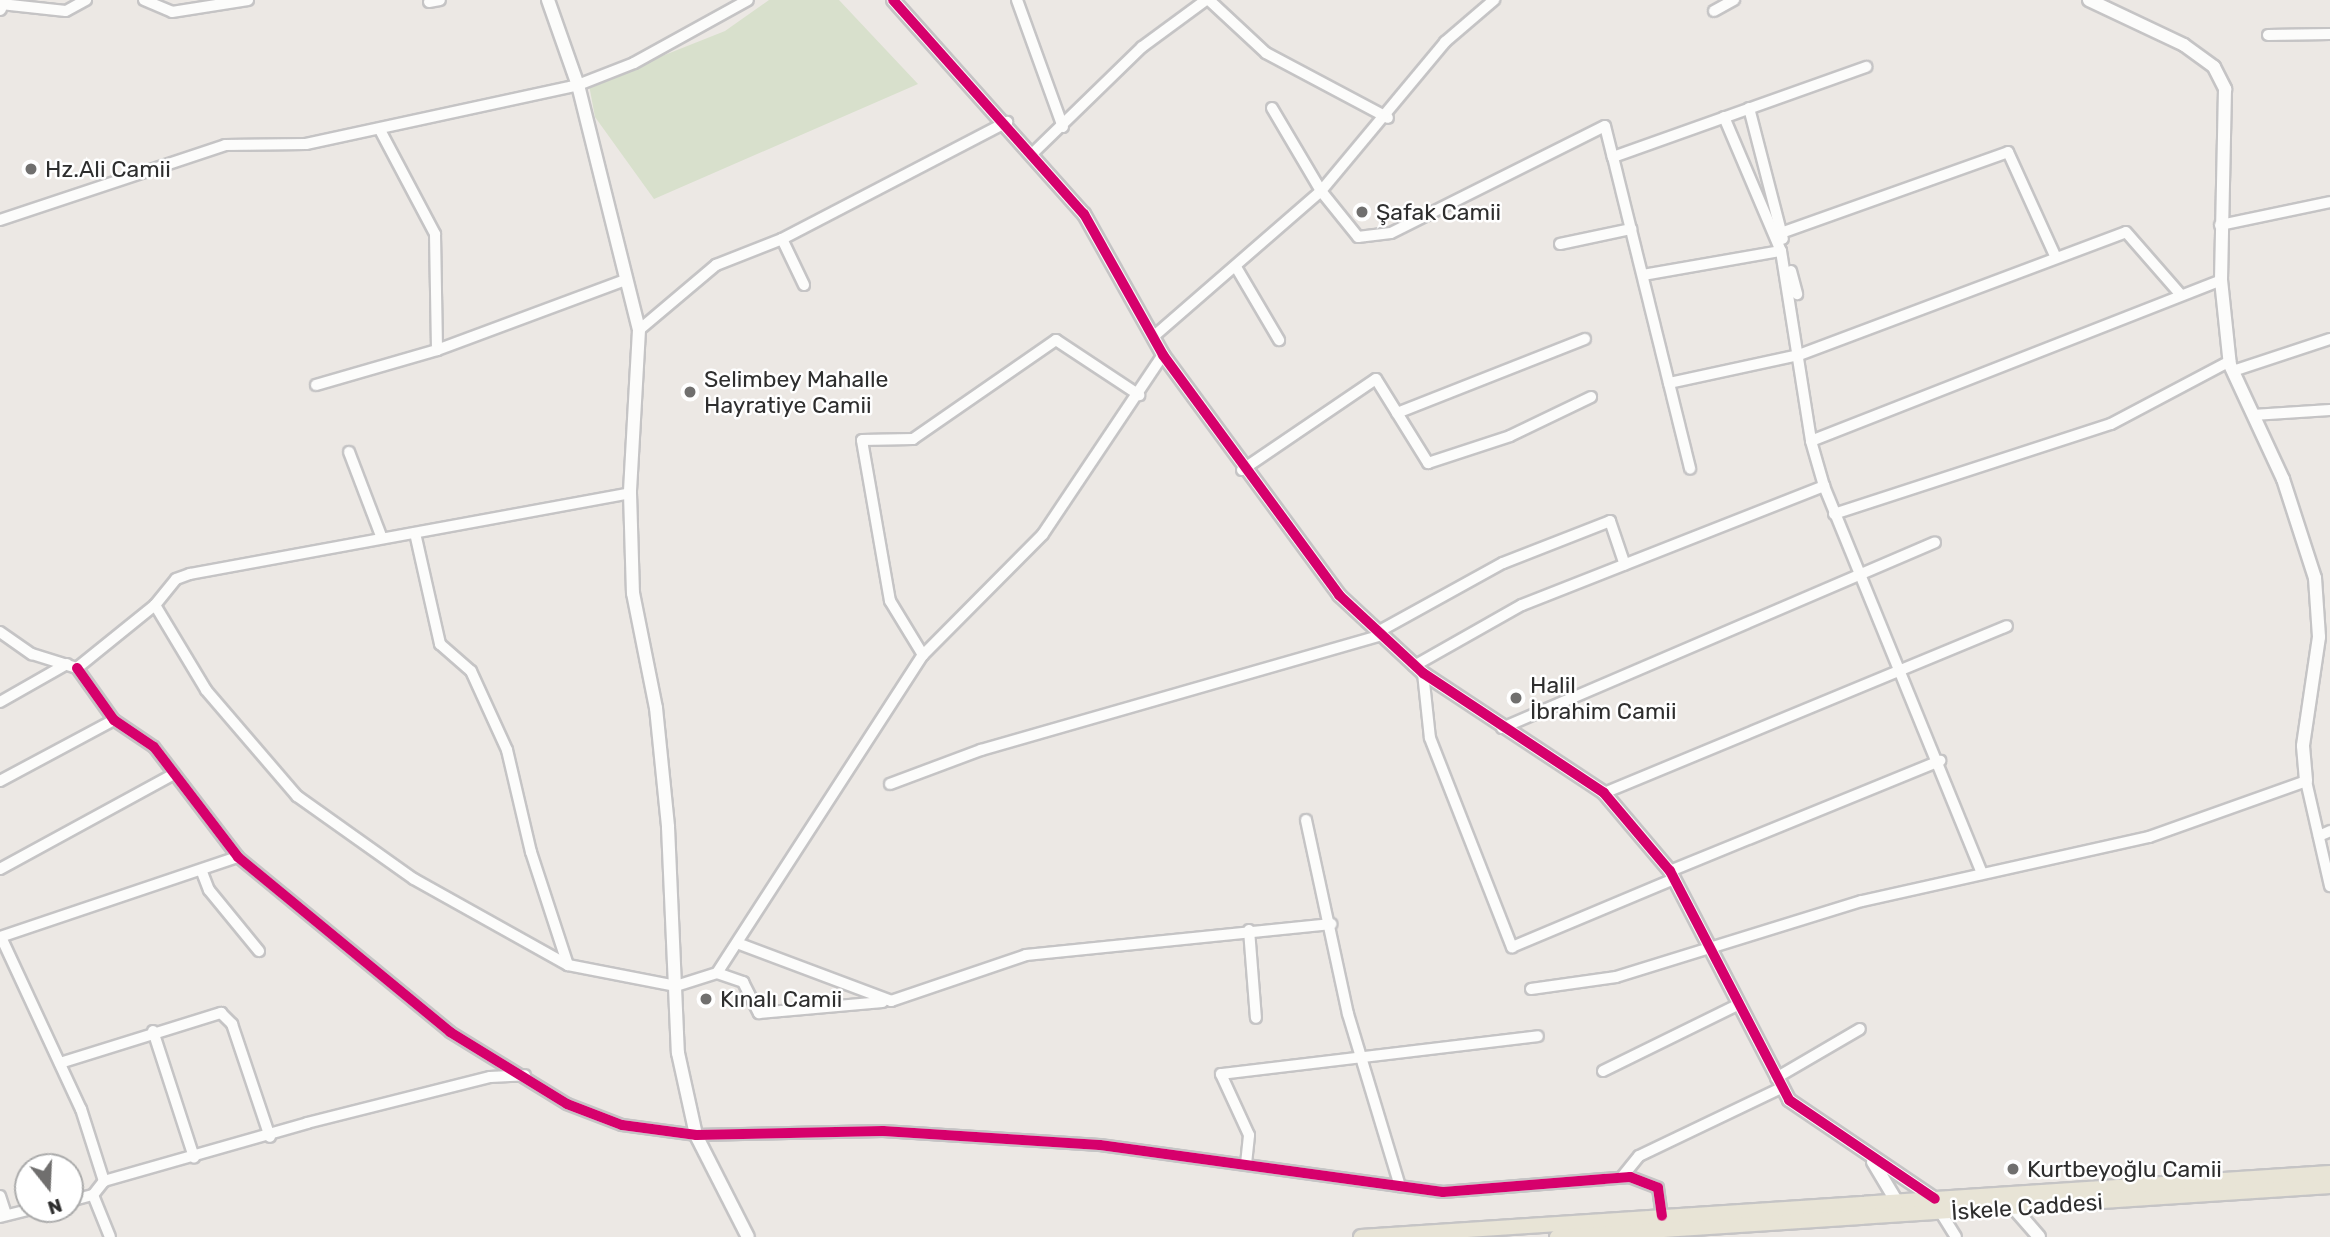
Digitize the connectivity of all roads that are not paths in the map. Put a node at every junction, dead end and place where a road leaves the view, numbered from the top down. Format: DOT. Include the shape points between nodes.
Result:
graph roads {
  1 [pos="86,0"];
  2 [pos="144,0"];
  3 [pos="440,0"];
  4 [pos="548,0"];
  5 [pos="748,0"];
  6 [pos="893,0"];
  7 [pos="1017,0"];
  8 [pos="1208,0"];
  9 [pos="1494,0"];
  10 [pos="1734,0"];
  11 [pos="2089,0"];
  12 [pos="246,1"];
  13 [pos="1,2"];
  14 [pos="429,2"];
  15 [pos="0,9"];
  16 [pos="1714,11"];
  17 [pos="2330,34"];
  18 [pos="2268,35"];
  19 [pos="1866,67"];
  20 [pos="578,85"];
  21 [pos="1272,108"];
  22 [pos="1749,108"];
  23 [pos="1388,117"];
  24 [pos="1724,117"];
  25 [pos="1008,121"];
  26 [pos="1063,127"];
  27 [pos="380,130"];
  28 [pos="1033,153"];
  29 [pos="1613,157"];
  30 [pos="1321,191"];
  31 [pos="2330,202"];
  32 [pos="0,220"];
  33 [pos="2220,225"];
  34 [pos="1631,229"];
  35 [pos="1781,233"];
  36 [pos="782,239"];
  37 [pos="1560,244"];
  38 [pos="1781,251"];
  39 [pos="2056,258"];
  40 [pos="1237,267"];
  41 [pos="1643,275"];
  42 [pos="2221,280"];
  43 [pos="623,281"];
  44 [pos="804,285"];
  45 [pos="1797,294"];
  46 [pos="2180,294"];
  47 [pos="639,330"];
  48 [pos="1153,337"];
  49 [pos="1585,339"];
  50 [pos="2330,339"];
  51 [pos="1279,340"];
  52 [pos="437,350"];
  53 [pos="1163,355"];
  54 [pos="1799,355"];
  55 [pos="2231,366"];
  56 [pos="1669,383"];
  57 [pos="316,385"];
  58 [pos="1139,395"];
  59 [pos="1591,397"];
  60 [pos="2330,410"];
  61 [pos="1397,413"];
  62 [pos="2253,415"];
  63 [pos="1811,441"];
  64 [pos="349,452"];
  65 [pos="1690,469"];
  66 [pos="1242,470"];
  67 [pos="1824,486"];
  68 [pos="630,493"];
  69 [pos="1834,514"];
  70 [pos="415,533"];
  71 [pos="381,536"];
  72 [pos="1935,542"];
  73 [pos="1625,565"];
  74 [pos="1860,575"];
  75 [pos="155,605"];
  76 [pos="2007,626"];
  77 [pos="0,632"];
  78 [pos="1378,635"];
  79 [pos="923,655"];
  80 [pos="72,666"];
  81 [pos="1419,669"];
  82 [pos="1902,669"];
  83 [pos="0,702"];
  84 [pos="114,720"];
  85 [pos="1502,728"];
  86 [pos="1940,761"];
  87 [pos="174,774"];
  88 [pos="0,781"];
  89 [pos="2306,781"];
  90 [pos="890,784"];
  91 [pos="1604,793"];
  92 [pos="1306,820"];
  93 [pos="2330,831"];
  94 [pos="2319,836"];
  95 [pos="238,858"];
  96 [pos="0,869"];
  97 [pos="1981,871"];
  98 [pos="202,872"];
  99 [pos="1672,875"];
  100 [pos="2330,886"];
  101 [pos="1331,924"];
  102 [pos="1249,930"];
  103 [pos="1,937"];
  104 [pos="737,943"];
  105 [pos="1709,944"];
  106 [pos="259,951"];
  107 [pos="568,965"];
  108 [pos="717,973"];
  109 [pos="676,986"];
  110 [pos="1531,989"];
  111 [pos="891,1001"];
  112 [pos="1739,1004"];
  113 [pos="1256,1018"];
  114 [pos="1860,1029"];
  115 [pos="153,1031"];
  116 [pos="1538,1036"];
  117 [pos="1360,1058"];
  118 [pos="60,1063"];
  119 [pos="1603,1071"];
  120 [pos="526,1075"];
  121 [pos="1778,1083"];
  122 [pos="696,1135"];
  123 [pos="270,1137"];
  124 [pos="194,1157"];
  125 [pos="1873,1161"];
  126 [pos="1246,1164"];
  127 [pos="2330,1173"];
  128 [pos="1622,1177"];
  129 [pos="104,1181"];
  130 [pos="1400,1186"];
  131 [pos="2330,1186"];
  132 [pos="93,1195"];
  133 [pos="0,1196"];
  134 [pos="84,1197"];
  135 [pos="1898,1202"];
  136 [pos="1938,1206"];
  137 [pos="2014,1208"];
  138 [pos="3,1216"];
  139 [pos="1675,1224"];
  140 [pos="110,1237"];
  141 [pos="748,1237"];
  142 [pos="1361,1237"];
  143 [pos="1557,1237"];
  144 [pos="1956,1237"];
  145 [pos="2039,1237"];
  1 -- 13 [label="street" via="66,11"];
  2 -- 12 [label="street" via="172,12"];
  3 -- 14 [label="street"];
  4 -- 20 [label="street"];
  5 -- 20 [label="street" via="634,63"];
  6 -- 25 [label="street"];
  7 -- 26 [label="street"];
  8 -- 23 [label="street" via="1266,53"];
  8 -- 26 [label="street" via="1142,47"];
  9 -- 23 [label="street" via="1445,42"];
  10 -- 16 [label="street"];
  11 -- 33 [label="street" via="2184,45 2221,78"];
  13 -- 15 [label="street"];
  17 -- 18 [label="street"];
  19 -- 22 [label="street"];
  20 -- 27 [label="street"];
  20 -- 43 [label="street"];
  21 -- 30 [label="street"];
  22 -- 24 [label="street"];
  22 -- 35 [label="street"];
  23 -- 30 [label="street"];
  24 -- 29 [label="street"];
  24 -- 38 [label="street"];
  25 -- 28 [label="street"];
  25 -- 36 [label="street"];
  26 -- 28 [label="street"];
  27 -- 32 [label="street" via="306,144 225,145"];
  27 -- 52 [label="street" via="435,234"];
  28 -- 48 [label="street" via="1084,214"];
  29 -- 30 [label="street" via="1605,126 1391,233 1358,237"];
  29 -- 34 [label="street"];
  30 -- 40 [label="street"];
  31 -- 33 [label="street"];
  33 -- 42 [label="street"];
  34 -- 37 [label="street"];
  34 -- 41 [label="street"];
  35 -- 39 [label="street" via="2008,152"];
  35 -- 45 [label="street"];
  36 -- 44 [label="street"];
  36 -- 47 [label="street" via="716,265"];
  38 -- 41 [label="street"];
  38 -- 54 [label="street"];
  39 -- 46 [label="street" via="2126,232"];
  39 -- 54 [label="street"];
  40 -- 48 [label="street"];
  40 -- 51 [label="street"];
  41 -- 56 [label="street"];
  42 -- 46 [label="street"];
  42 -- 55 [label="street"];
  43 -- 47 [label="street"];
  43 -- 52 [label="street"];
  46 -- 63 [label="street"];
  47 -- 68 [label="street"];
  48 -- 53 [label="street"];
  49 -- 61 [label="street"];
  50 -- 55 [label="street"];
  52 -- 57 [label="street"];
  53 -- 58 [label="street"];
  53 -- 66 [label="street"];
  54 -- 56 [label="street"];
  54 -- 63 [label="street"];
  55 -- 62 [label="street"];
  55 -- 69 [label="street" via="2100,428"];
  56 -- 65 [label="street"];
  58 -- 79 [label="street" via="1043,534"];
  58 -- 79 [label="street" via="1056,340 913,439 862,440 890,601"];
  59 -- 61 [label="street" via="1510,436 1428,463"];
  60 -- 62 [label="street"];
  61 -- 66 [label="street" via="1376,379"];
  62 -- 89 [label="street" via="2283,479 2315,579 2319,636 2303,746"];
  63 -- 67 [label="street"];
  64 -- 71 [label="street"];
  66 -- 78 [label="street"];
  67 -- 69 [label="street"];
  67 -- 73 [label="street"];
  68 -- 70 [label="street"];
  68 -- 109 [label="street" via="633,593 656,708 668,827"];
  69 -- 74 [label="street"];
  70 -- 71 [label="street"];
  70 -- 107 [label="street" via="440,644 471,671 508,750 531,852"];
  71 -- 75 [label="street" via="190,574 176,579"];
  72 -- 74 [label="street"];
  73 -- 78 [label="street" via="1610,521 1503,563"];
  73 -- 81 [label="street" via="1522,605"];
  74 -- 82 [label="street"];
  74 -- 85 [label="street"];
  75 -- 80 [label="street"];
  75 -- 107 [label="street" via="206,690 297,796 414,879"];
  76 -- 82 [label="street"];
  77 -- 80 [label="street" via="32,654"];
  78 -- 81 [label="street"];
  78 -- 90 [label="street" via="981,750"];
  79 -- 104 [label="street"];
  80 -- 83 [label="street"];
  80 -- 84 [label="street"];
  81 -- 85 [label="street"];
  81 -- 99 [label="street" via="1430,738 1511,947"];
  82 -- 86 [label="street"];
  82 -- 91 [label="street"];
  84 -- 87 [label="street" via="154,747"];
  84 -- 88 [label="street"];
  85 -- 91 [label="street"];
  86 -- 97 [label="street"];
  86 -- 99 [label="street"];
  87 -- 95 [label="street"];
  87 -- 96 [label="street"];
  89 -- 94 [label="street"];
  89 -- 97 [label="street" via="2149,837"];
  91 -- 99 [label="street"];
  92 -- 101 [label="street"];
  93 -- 94 [label="street"];
  94 -- 100 [label="street"];
  95 -- 98 [label="street"];
  95 -- 120 [label="street" via="450,1032"];
  97 -- 105 [label="street"];
  98 -- 103 [label="street"];
  98 -- 106 [label="street" via="209,890"];
  99 -- 105 [label="street"];
  101 -- 102 [label="street"];
  101 -- 117 [label="street"];
  102 -- 111 [label="street" via="1026,955"];
  102 -- 113 [label="street"];
  103 -- 118 [label="street"];
  104 -- 108 [label="street"];
  104 -- 111 [label="street"];
  105 -- 110 [label="street" via="1616,977"];
  105 -- 112 [label="street"];
  107 -- 109 [label="street"];
  108 -- 109 [label="street"];
  108 -- 111 [label="street" via="743,982 759,1013"];
  109 -- 122 [label="street" via="678,1053"];
  112 -- 119 [label="street"];
  112 -- 121 [label="street"];
  114 -- 121 [label="street"];
  115 -- 118 [label="street"];
  115 -- 123 [label="street" via="208,1014 226,1016"];
  115 -- 124 [label="street"];
  116 -- 117 [label="street"];
  117 -- 126 [label="street" via="1221,1074 1249,1135"];
  117 -- 130 [label="street"];
  118 -- 129 [label="street"];
  120 -- 122 [label="street" via="566,1104 622,1125"];
  120 -- 123 [label="street" via="490,1077"];
  121 -- 125 [label="street"];
  121 -- 128 [label="street" via="1639,1156"];
  122 -- 126 [label="street" via="883,1131 1100,1145"];
  122 -- 141 [label="street"];
  123 -- 124 [label="street"];
  124 -- 129 [label="street"];
  125 -- 135 [label="street"];
  125 -- 136 [label="street"];
  126 -- 130 [label="street"];
  127 -- 136 [label="main road"];
  128 -- 130 [label="street" via="1469,1191"];
  128 -- 139 [label="street" via="1652,1182"];
  129 -- 132 [label="street"];
  131 -- 137 [label="main road, İskele Caddesi"];
  132 -- 134 [label="street"];
  132 -- 140 [label="street"];
  133 -- 138 [label="street"];
  135 -- 136 [label="main road"];
  135 -- 139 [label="main road"];
  136 -- 137 [label="main road, İskele Caddesi"];
  136 -- 139 [label="main road, İskele Caddesi"];
  136 -- 144 [label="street"];
  137 -- 145 [label="street"];
  139 -- 142 [label="main road"];
  139 -- 143 [label="main road, İskele Caddesi"];
}
